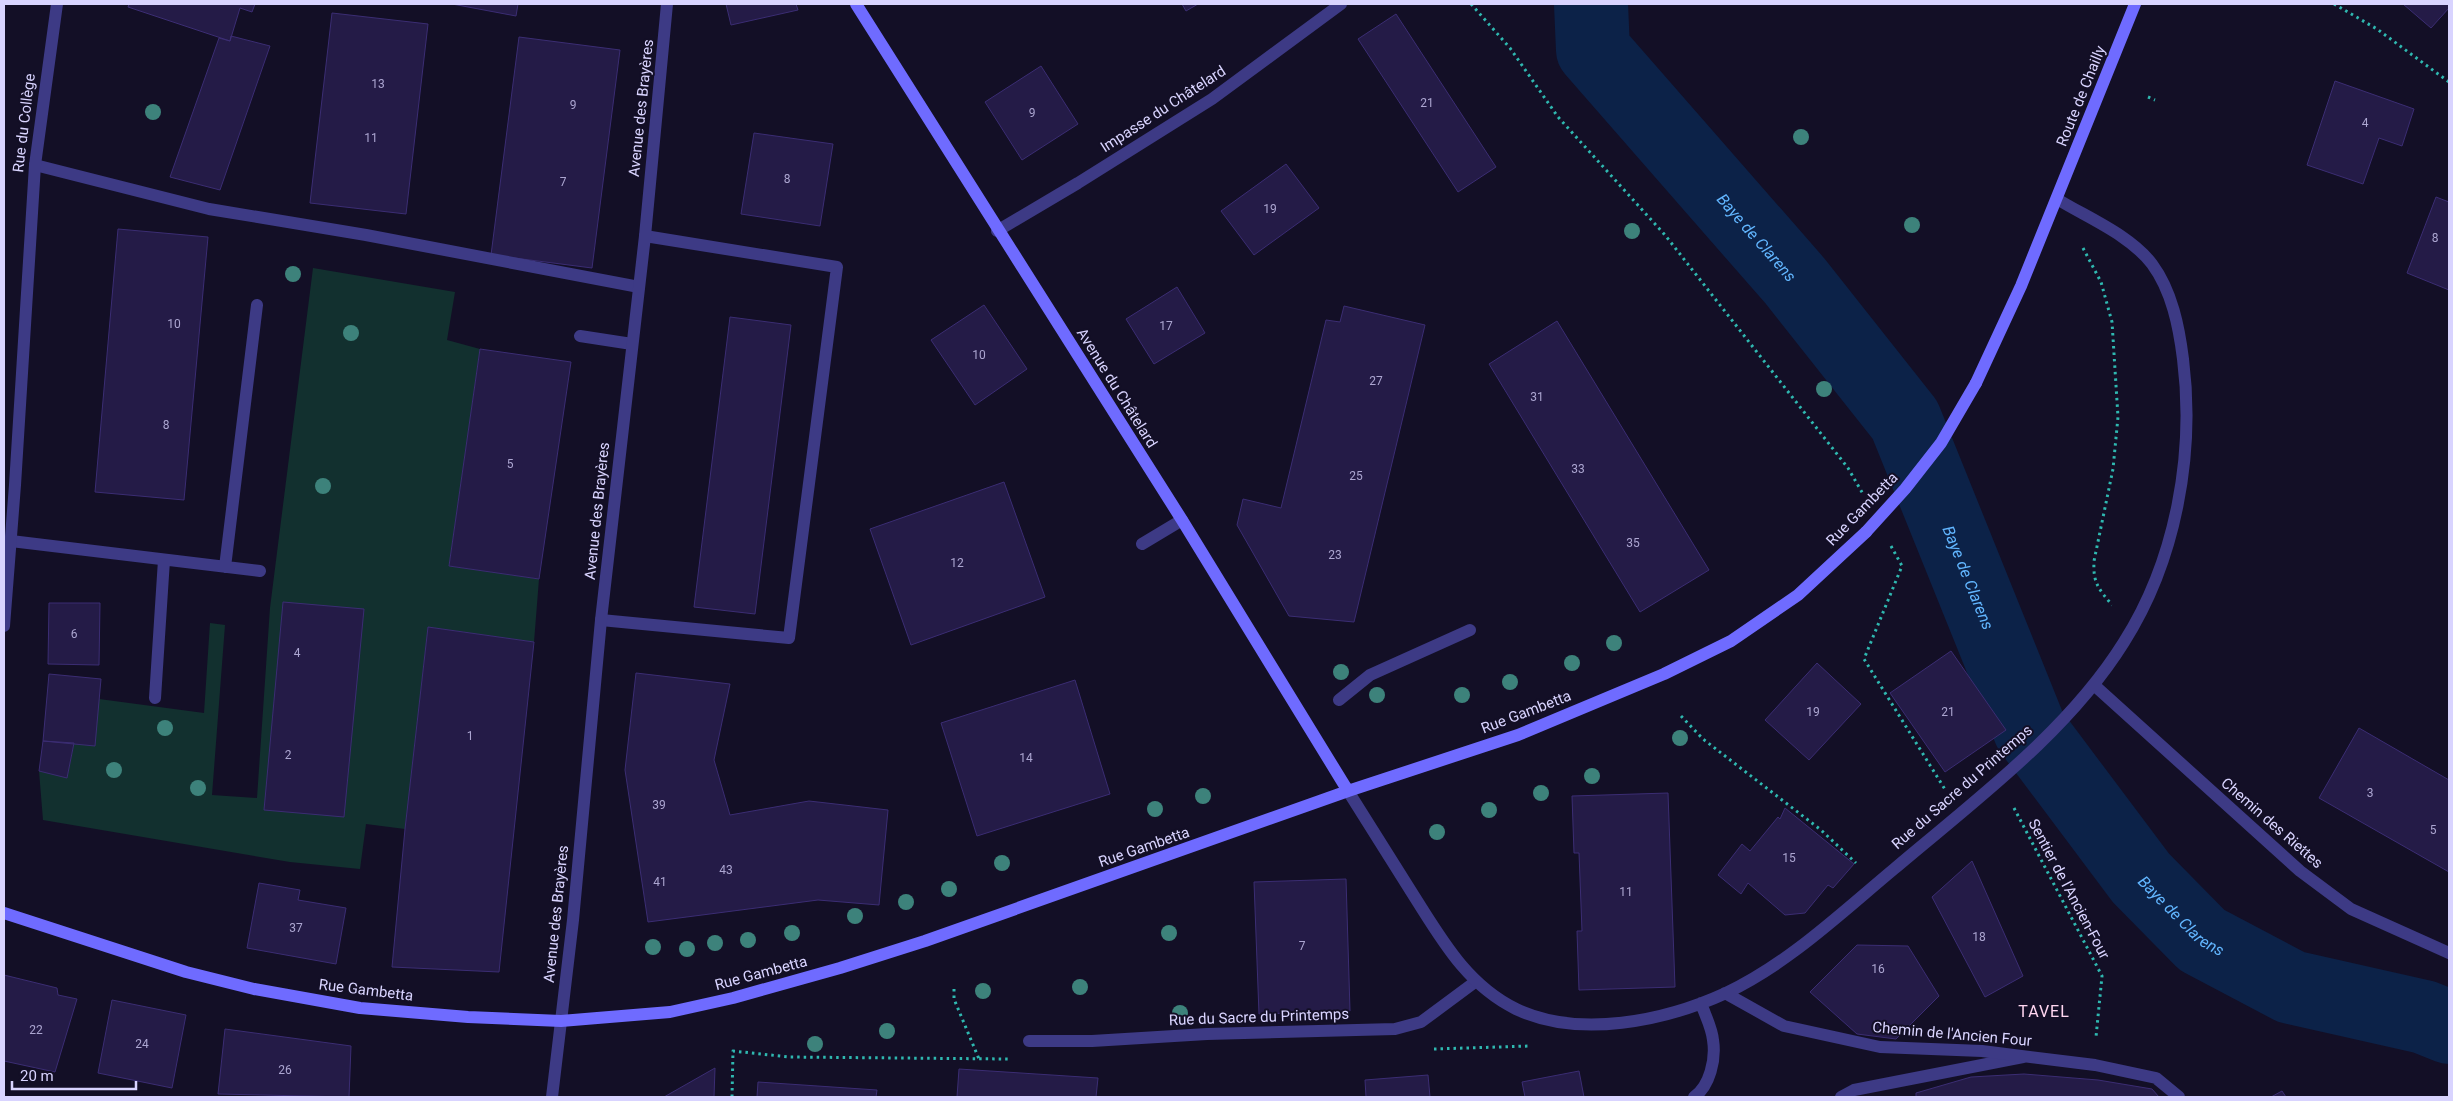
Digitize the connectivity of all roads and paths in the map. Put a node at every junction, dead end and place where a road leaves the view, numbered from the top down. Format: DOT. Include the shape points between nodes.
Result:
graph roads {
  1 [pos="57,4"];
  2 [pos="667,4"];
  3 [pos="856,4"];
  4 [pos="1341,4"];
  5 [pos="1471,4"];
  6 [pos="2135,4"];
  7 [pos="2334,4"];
  8 [pos="2449,82"];
  9 [pos="2148,97"];
  10 [pos="2155,100"];
  11 [pos="35,165"];
  12 [pos="2057,199"];
  13 [pos="997,231"];
  14 [pos="645,236"];
  15 [pos="2082,247"];
  16 [pos="639,287"];
  17 [pos="257,305"];
  18 [pos="580,336"];
  19 [pos="632,344"];
  20 [pos="9,485"];
  21 [pos="1866,501"];
  22 [pos="1182,520"];
  23 [pos="11,541"];
  24 [pos="1889,542"];
  25 [pos="1142,544"];
  26 [pos="164,560"];
  27 [pos="225,567"];
  28 [pos="260,571"];
  29 [pos="2115,609"];
  30 [pos="602,620"];
  31 [pos="4,626"];
  32 [pos="1470,630"];
  33 [pos="2094,685"];
  34 [pos="155,698"];
  35 [pos="1339,700"];
  36 [pos="1681,716"];
  37 [pos="1348,791"];
  38 [pos="1946,791"];
  39 [pos="2014,808"];
  40 [pos="1861,867"];
  41 [pos="4,913"];
  42 [pos="2449,953"];
  43 [pos="1475,982"];
  44 [pos="954,989"];
  45 [pos="1725,993"];
  46 [pos="1701,1003"];
  47 [pos="2097,1010"];
  48 [pos="561,1021"];
  49 [pos="1029,1041"];
  50 [pos="733,1051"];
  51 [pos="2023,1057"];
  52 [pos="979,1059"];
  53 [pos="552,1097"];
  54 [pos="732,1097"];
  55 [pos="1694,1097"];
  56 [pos="1841,1097"];
  57 [pos="2178,1097"];
  1 -- 11 [label="street, Rue du Collège"];
  2 -- 14 [label="street, Avenue des Brayères"];
  3 -- 13 [label="main road, Avenue du Châtelard"];
  4 -- 13 [label="street, Impasse du Châtelard" via="1212,99"];
  5 -- 21 [label="path" via="1510,48 1558,117 1664,235 1848,468"];
  6 -- 12 [label="main road, Route de Chailly"];
  7 -- 8 [label="path" via="2377,29"];
  9 -- 10 [label="path"];
  11 -- 16 [label="street" via="209,209"];
  11 -- 20 [label="street, Rue du Collège"];
  12 -- 33 [label="street, Rue du Sacre du Printemps" via="2123,238 2151,263 2168,293 2180,336 2186,380 2185,451 2166,548 2140,615"];
  12 -- 37 [label="main road, Rue Gambetta, bridge" via="1976,383 1941,443 1866,532 1798,595 1731,641 1664,674 1518,735"];
  13 -- 22 [label="main road, Avenue du Châtelard"];
  14 -- 16 [label="street, Avenue des Brayères"];
  14 -- 30 [label="street" via="837,267 789,638"];
  15 -- 29 [label="path" via="2101,282 2112,322 2118,418 2113,469 2093,574 2096,586"];
  16 -- 19 [label="street, Avenue des Brayères"];
  17 -- 27 [label="street"];
  18 -- 19 [label="street"];
  19 -- 30 [label="street, Avenue des Brayères"];
  20 -- 23 [label="street, Rue du Collège"];
  22 -- 25 [label="street"];
  22 -- 37 [label="main road, Avenue du Châtelard"];
  23 -- 26 [label="street"];
  23 -- 31 [label="street, Rue du Collège"];
  24 -- 38 [label="path" via="1902,566 1864,659"];
  26 -- 27 [label="street"];
  26 -- 34 [label="street"];
  27 -- 28 [label="street"];
  30 -- 48 [label="street, Avenue des Brayères"];
  32 -- 35 [label="street" via="1370,675"];
  33 -- 42 [label="street, Chemin des Riettes" via="2300,872 2351,909"];
  33 -- 45 [label="street, Rue du Sacre du Printemps" via="2009,772 1791,954"];
  36 -- 40 [label="path" via="1702,739 1821,830"];
  37 -- 43 [label="street, Rue du Sacre du Printemps" via="1450,952"];
  37 -- 48 [label="main road, Rue Gambetta" via="840,968 670,1012"];
  39 -- 47 [label="path, Sentier de l'Ancien-Four" via="2102,976"];
  41 -- 48 [label="main road, Rue Gambetta" via="186,972 254,989 360,1008"];
  43 -- 46 [label="street, Rue du Sacre du Printemps" via="1519,1010 1545,1019 1576,1024 1619,1022"];
  43 -- 49 [label="street, Rue du Sacre du Printemps" via="1421,1022 1395,1029"];
  44 -- 52 [label="path" via="954,999"];
  45 -- 46 [label="street, Rue du Sacre du Printemps"];
  45 -- 51 [label="street, Chemin de l'Ancien Four" via="1784,1026 1880,1047 1982,1051"];
  46 -- 55 [label="street" via="1713,1040 1712,1068 1700,1093"];
  48 -- 53 [label="street, Avenue des Brayères"];
  50 -- 54 [label="path"];
  51 -- 56 [label="street" via="1854,1090"];
  51 -- 57 [label="street, Chemin de l'Ancien Four" via="2070,1061 2156,1078"];
}
